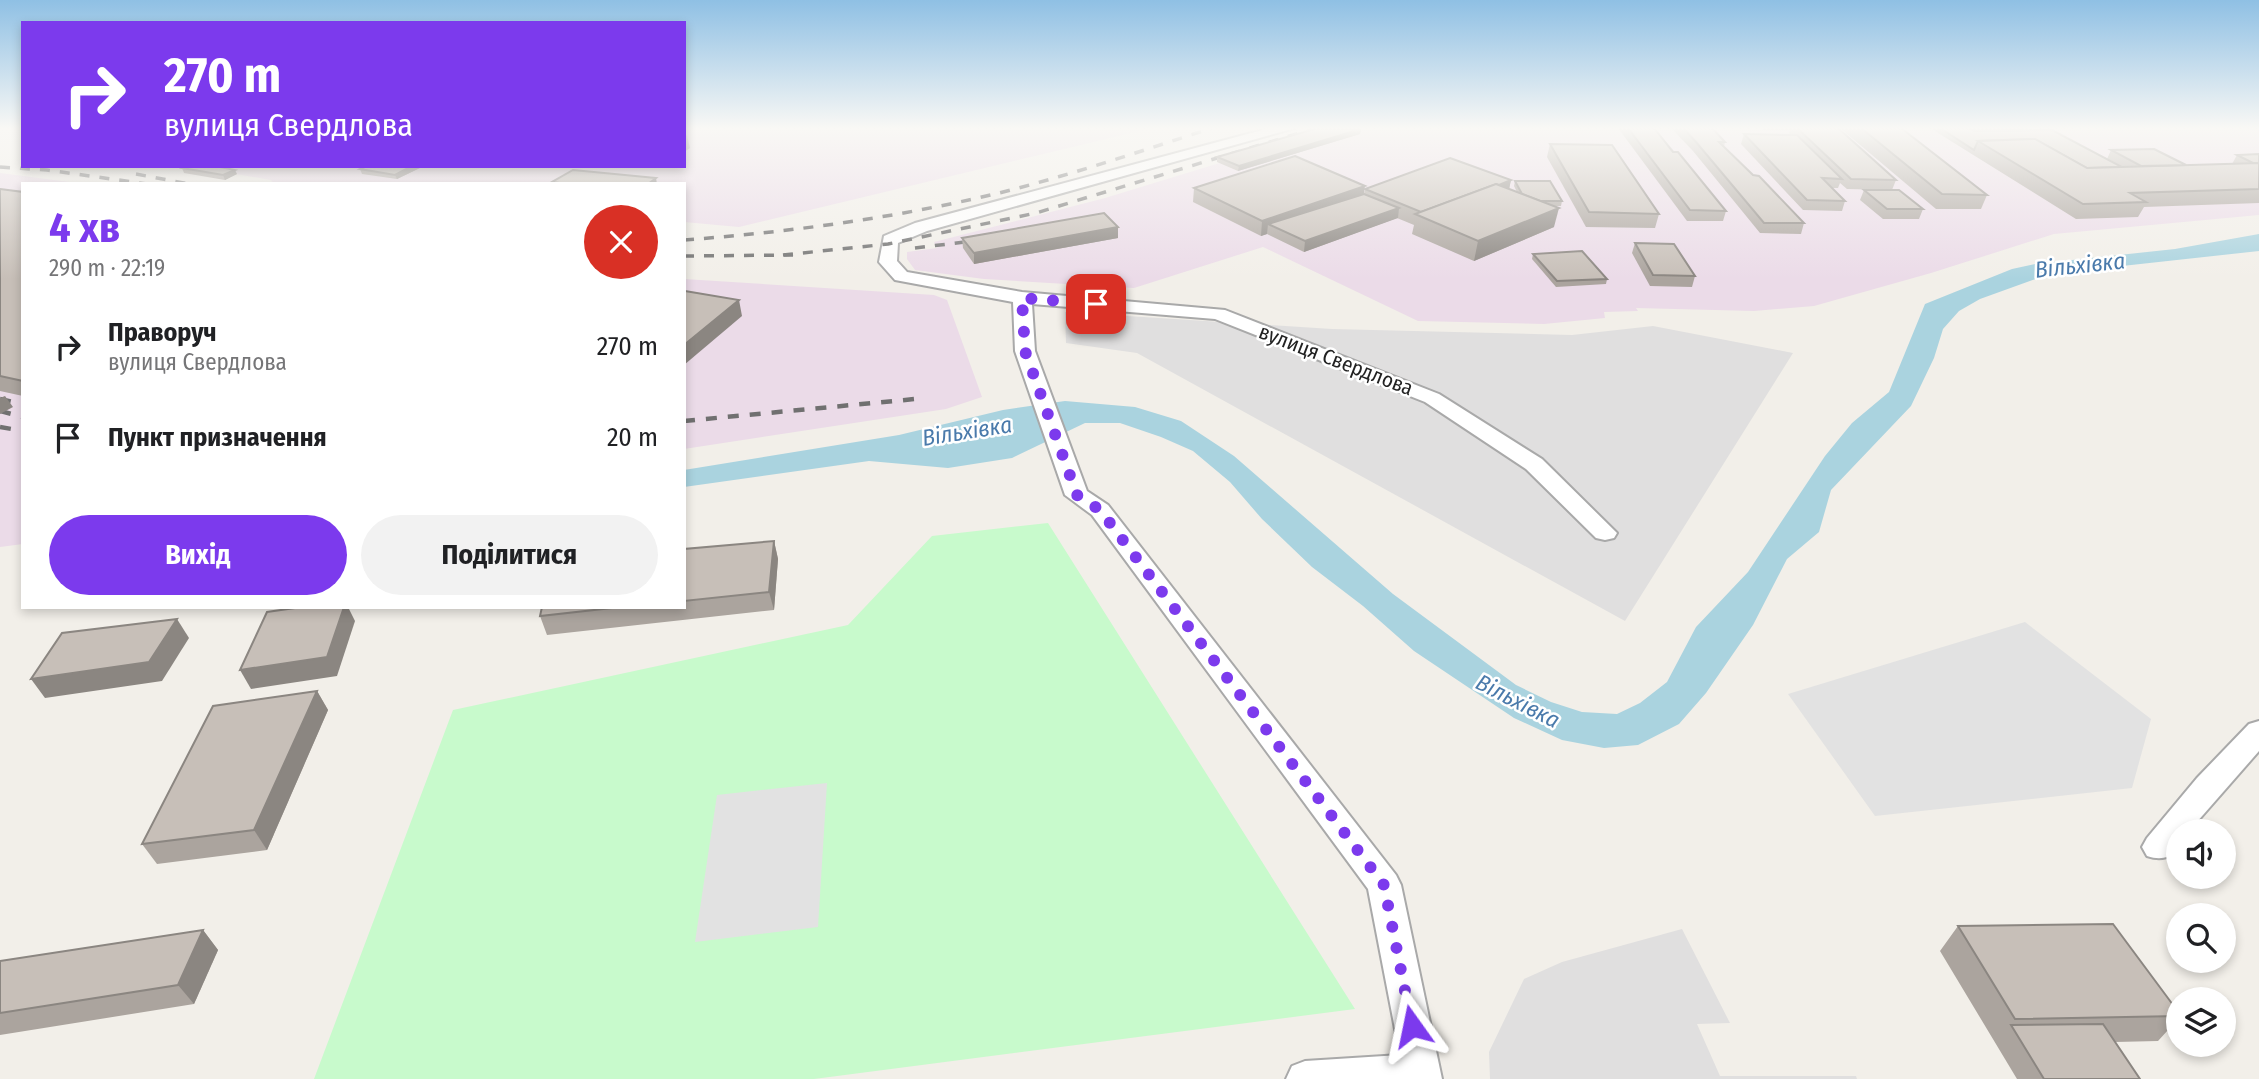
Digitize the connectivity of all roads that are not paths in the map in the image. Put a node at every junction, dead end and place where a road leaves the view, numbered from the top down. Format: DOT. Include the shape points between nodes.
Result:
graph roads {
  1 [pos="1101,178"];
  2 [pos="1022,298"];
  3 [pos="1605,533"];
  4 [pos="2259,732"];
  5 [pos="2158,847"];
  6 [pos="1422,1075"];
  7 [pos="1305,1079"];
  1 -- 2 [label="street, вулиця Свердлова" via="921,227 890,240 888,262 901,276"];
  2 -- 3 [label="street, вулиця Свердлова" via="1218,314 1432,398 1534,464"];
  2 -- 6 [label="street" via="1025,351 1077,495 1100,510 1384,885"];
  4 -- 5 [label="street"];
  6 -- 7 [label="street"];
}
